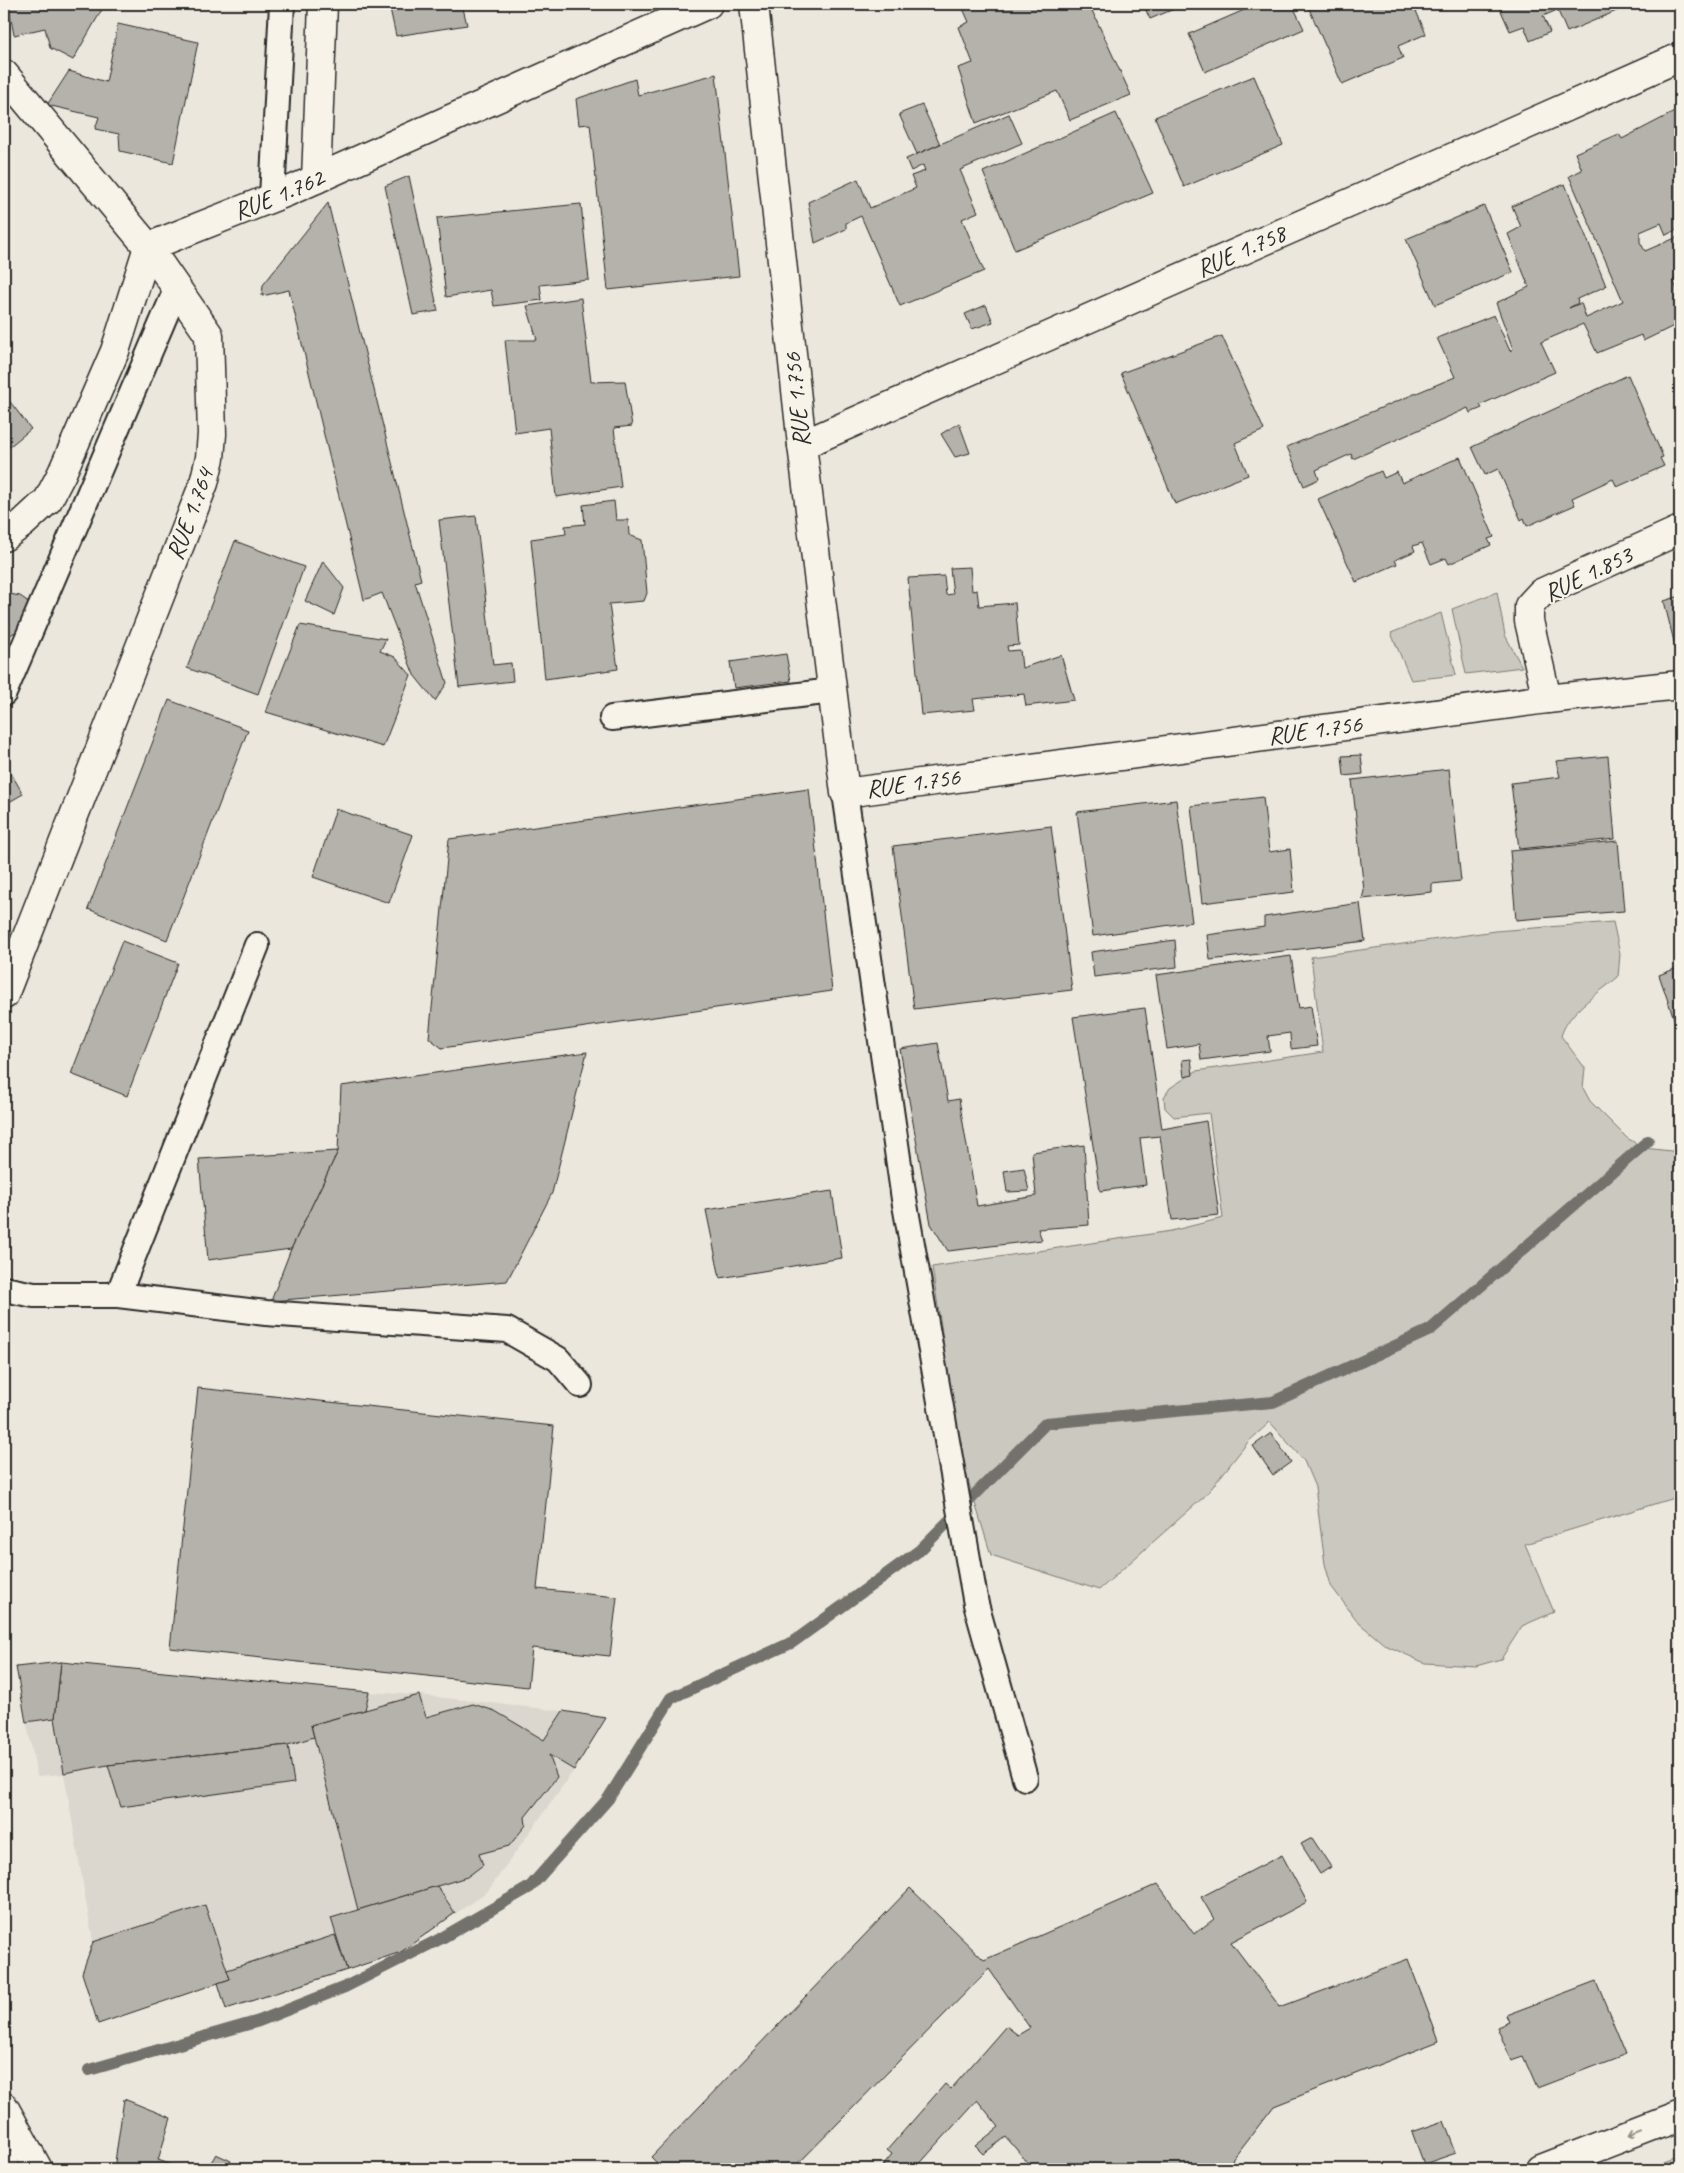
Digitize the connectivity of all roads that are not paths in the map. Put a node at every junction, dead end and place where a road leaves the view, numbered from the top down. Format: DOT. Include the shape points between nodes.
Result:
graph roads {
  1 [pos="282,4"];
  2 [pos="322,4"];
  3 [pos="708,4"];
  4 [pos="754,4"];
  5 [pos="1680,57"];
  6 [pos="4,74"];
  7 [pos="316,179"];
  8 [pos="272,197"];
  9 [pos="148,247"];
  10 [pos="176,290"];
  11 [pos="802,446"];
  12 [pos="1680,530"];
  13 [pos="4,536"];
  14 [pos="1680,684"];
  15 [pos="832,691"];
  16 [pos="4,693"];
  17 [pos="1547,699"];
  18 [pos="612,718"];
  19 [pos="845,793"];
  20 [pos="257,945"];
  21 [pos="4,994"];
  22 [pos="4,1289"];
  23 [pos="118,1295"];
  24 [pos="580,1385"];
  25 [pos="1024,1778"];
  26 [pos="4,2107"];
  27 [pos="1680,2115"];
  28 [pos="4,2163"];
  29 [pos="4,2169"];
  30 [pos="38,2169"];
  31 [pos="1541,2169"];
  1 -- 8 [label="lane"];
  2 -- 7 [label="street"];
  3 -- 7 [label="street, RUE 1.762"];
  4 -- 11 [label="street, RUE 1.756"];
  5 -- 11 [label="street, RUE 1.758"];
  6 -- 9 [label="street, RUE 1.764"];
  7 -- 8 [label="street, RUE 1.762"];
  8 -- 9 [label="street, RUE 1.762"];
  9 -- 10 [label="street, RUE 1.764"];
  9 -- 13 [label="street" via="115,352 62,473 48,500"];
  10 -- 16 [label="lane"];
  10 -- 21 [label="street, RUE 1.764" via="209,335 210,458 204,483"];
  11 -- 15 [label="street, RUE 1.756"];
  12 -- 17 [label="street, RUE 1.853" via="1541,593 1529,606 1529,621"];
  14 -- 17 [label="street, RUE 1.756"];
  15 -- 18 [label="lane"];
  15 -- 19 [label="street, RUE 1.756"];
  17 -- 19 [label="street, RUE 1.756"];
  19 -- 25 [label="lane" via="904,1199 976,1604"];
  20 -- 23 [label="lane"];
  22 -- 23 [label="lane" via="34,1295"];
  23 -- 24 [label="lane" via="266,1314 508,1330 558,1359"];
  26 -- 30 [label="street"];
  27 -- 31 [label="street, one-way"];
  28 -- 29 [label="street"];
}
